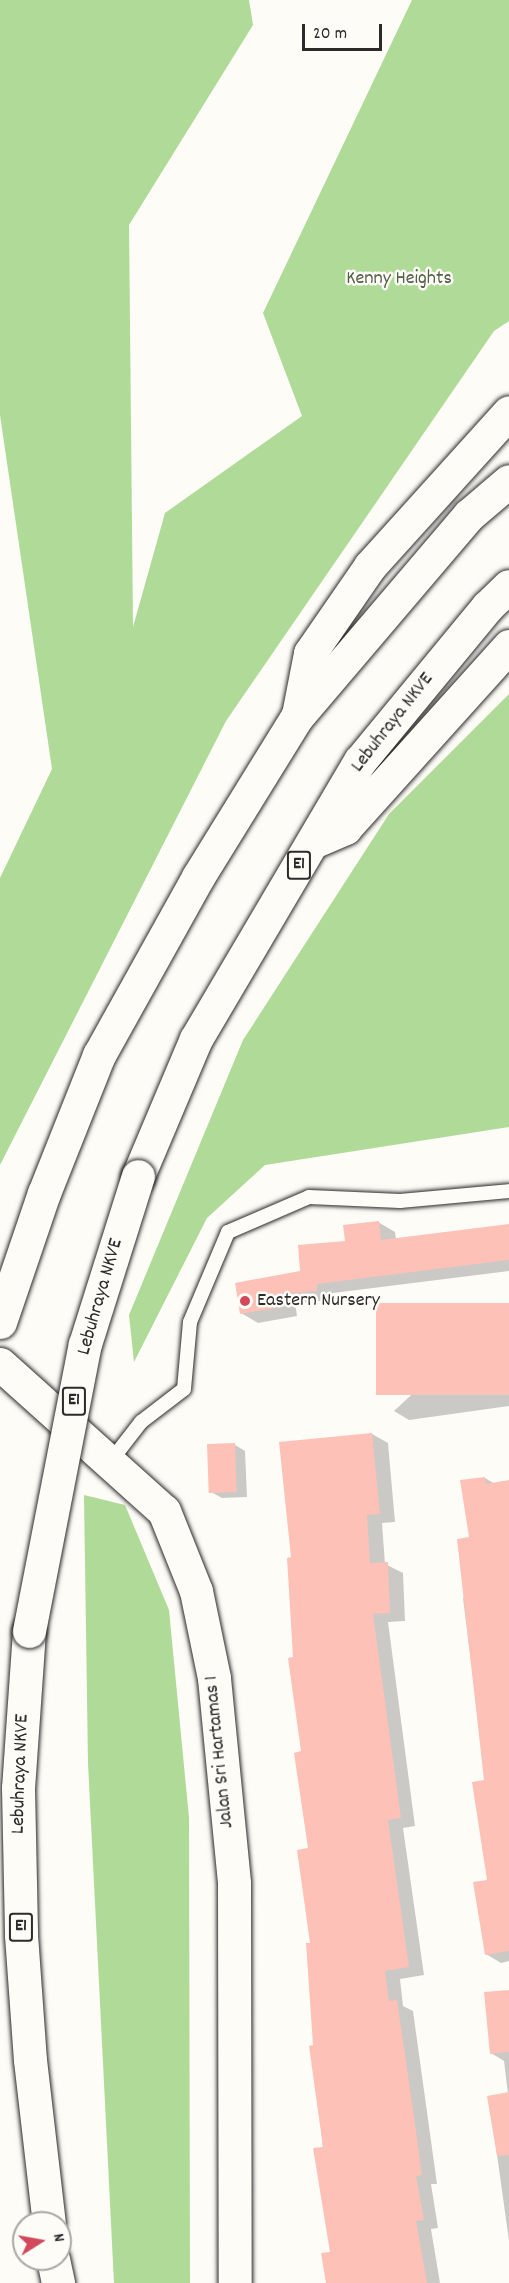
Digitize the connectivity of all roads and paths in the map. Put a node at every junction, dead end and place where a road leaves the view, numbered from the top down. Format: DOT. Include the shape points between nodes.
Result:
graph roads {
  1 [pos="509,412"];
  2 [pos="509,481"];
  3 [pos="509,586"];
  4 [pos="509,646"];
  5 [pos="297,717"];
  6 [pos="312,843"];
  7 [pos="509,1191"];
  8 [pos="0,1322"];
  9 [pos="0,1364"];
  10 [pos="110,1462"];
  11 [pos="48,2211"];
  12 [pos="237,2221"];
  13 [pos="234,2283"];
  14 [pos="249,2283"];
  1 -- 5 [label="main road" via="370,566 310,653"];
  2 -- 5 [label="main road" via="469,515"];
  3 -- 6 [label="main road, Lebuhraya NKVE / E1" via="487,607 360,761"];
  4 -- 6 [label="main road" via="345,828"];
  5 -- 8 [label="main road" via="198,877 99,1055 44,1193"];
  6 -- 11 [label="main road, Lebuhraya NKVE / E1, bridge" via="196,1039 138,1176 85,1344 29,1631 18,1788 21,1935"];
  7 -- 10 [label="lane" via="400,1201 309,1197 228,1232 190,1322 184,1389 141,1422"];
  9 -- 10 [label="main road, Jalan Sri Hartamas 1"];
  10 -- 12 [label="main road, Jalan Sri Hartamas 1" via="164,1511 196,1591 214,1678 234,1883"];
  12 -- 13 [label="main road, Jalan Sri Hartamas 1"];
  12 -- 14 [label="main road, Jalan Sri Hartamas 1"];
}
